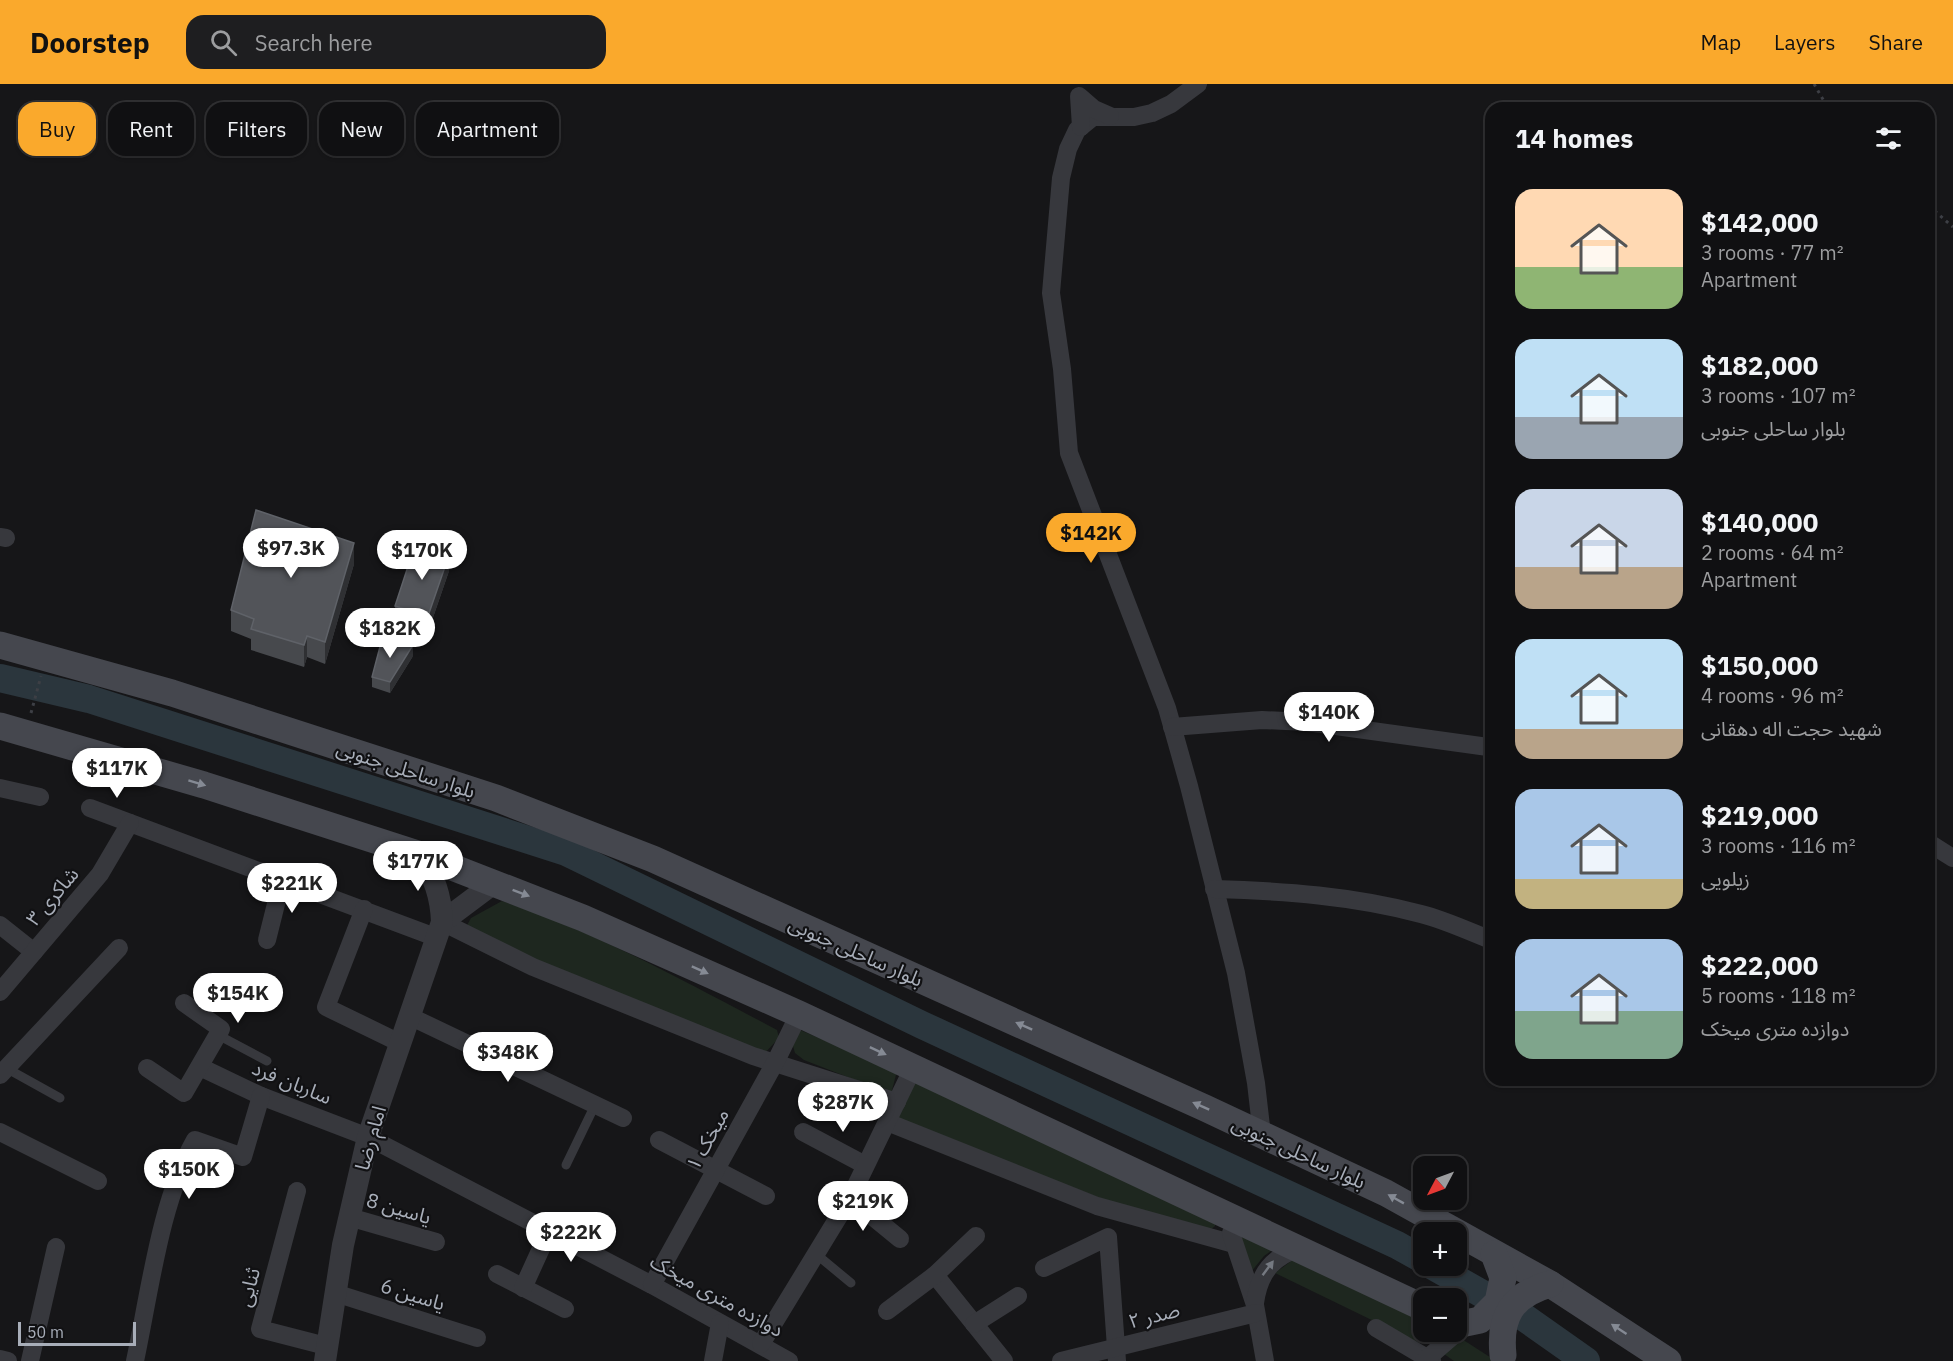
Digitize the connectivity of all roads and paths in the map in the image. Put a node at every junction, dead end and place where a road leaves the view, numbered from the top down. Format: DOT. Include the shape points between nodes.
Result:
graph roads {
  1 [pos="1198,84"];
  2 [pos="1814,84"];
  3 [pos="1079,90"];
  4 [pos="1824,102"];
  5 [pos="1112,117"];
  6 [pos="1081,127"];
  7 [pos="1935,211"];
  8 [pos="1953,227"];
  9 [pos="0,645"];
  10 [pos="46,657"];
  11 [pos="0,726"];
  12 [pos="1172,727"];
  13 [pos="27,733"];
  14 [pos="1485,747"];
  15 [pos="0,788"];
  16 [pos="40,797"];
  17 [pos="90,808"];
  18 [pos="130,823"];
  19 [pos="1935,847"];
  20 [pos="421,855"];
  21 [pos="1953,858"];
  22 [pos="282,880"];
  23 [pos="494,883"];
  24 [pos="1214,889"];
  25 [pos="364,909"];
  26 [pos="0,925"];
  27 [pos="438,929"];
  28 [pos="1485,938"];
  29 [pos="267,940"];
  30 [pos="119,948"];
  31 [pos="34,952"];
  32 [pos="0,992"];
  33 [pos="184,1003"];
  34 [pos="799,1014"];
  35 [pos="409,1016"];
  36 [pos="218,1035"];
  37 [pos="400,1043"];
  38 [pos="267,1061"];
  39 [pos="776,1061"];
  40 [pos="200,1067"];
  41 [pos="147,1068"];
  42 [pos="913,1068"];
  43 [pos="3,1072"];
  44 [pos="261,1096"];
  45 [pos="60,1098"];
  46 [pos="897,1102"];
  47 [pos="595,1105"];
  48 [pos="623,1118"];
  49 [pos="887,1122"];
  50 [pos="0,1132"];
  51 [pos="803,1132"];
  52 [pos="1262,1135"];
  53 [pos="368,1137"];
  54 [pos="659,1140"];
  55 [pos="567,1165"];
  56 [pos="865,1165"];
  57 [pos="716,1170"];
  58 [pos="98,1181"];
  59 [pos="297,1191"];
  60 [pos="766,1196"];
  61 [pos="850,1197"];
  62 [pos="1224,1212"];
  63 [pos="349,1217"];
  64 [pos="549,1231"];
  65 [pos="976,1236"];
  66 [pos="900,1239"];
  67 [pos="436,1242"];
  68 [pos="1234,1244"];
  69 [pos="56,1247"];
  70 [pos="1301,1248"];
  71 [pos="816,1254"];
  72 [pos="1494,1254"];
  73 [pos="1044,1268"];
  74 [pos="497,1274"];
  75 [pos="935,1275"];
  76 [pos="851,1283"];
  77 [pos="1551,1284"];
  78 [pos="652,1285"];
  79 [pos="522,1288"];
  80 [pos="335,1293"];
  81 [pos="1018,1296"];
  82 [pos="1413,1303"];
  83 [pos="1256,1309"];
  84 [pos="565,1310"];
  85 [pos="886,1311"];
  86 [pos="720,1323"];
  87 [pos="974,1324"];
  88 [pos="1467,1324"];
  89 [pos="1376,1328"];
  90 [pos="1467,1333"];
  91 [pos="477,1338"];
  92 [pos="1444,1342"];
  93 [pos="761,1344"];
  94 [pos="326,1353"];
  95 [pos="1116,1355"];
  96 [pos="1507,1358"];
  97 [pos="0,1359"];
  98 [pos="1428,1360"];
  99 [pos="9,1361"];
  100 [pos="30,1361"];
  101 [pos="135,1361"];
  102 [pos="713,1361"];
  103 [pos="789,1361"];
  104 [pos="1004,1361"];
  105 [pos="1061,1361"];
  106 [pos="1265,1361"];
  107 [pos="1668,1361"];
  1 -- 5 [label="street" via="1152,113"];
  2 -- 4 [label="path"];
  3 -- 5 [label="street" via="1094,109"];
  3 -- 6 [label="street"];
  5 -- 6 [label="street" via="1093,117"];
  6 -- 12 [label="street" via="1068,149 1061,178 1051,293 1070,453"];
  7 -- 8 [label="path"];
  9 -- 10 [label="main road, بلوار ساحلی جنوبی"];
  10 -- 13 [label="path"];
  52 -- 10 [label="main road, بلوار ساحلی جنوبی, one-way" via="653,859 485,795 172,693"];
  11 -- 13 [label="main road"];
  12 -- 14 [label="street" via="1262,720 1307,722"];
  12 -- 24 [label="street"];
  13 -- 20 [label="main road, one-way"];
  15 -- 16 [label="street"];
  17 -- 18 [label="street"];
  18 -- 22 [label="street"];
  18 -- 31 [label="street, شاکری ۳" via="100,874"];
  19 -- 21 [label="street"];
  20 -- 23 [label="main road"];
  20 -- 27 [label="street" via="441,898"];
  22 -- 25 [label="street"];
  22 -- 29 [label="street"];
  23 -- 27 [label="street"];
  23 -- 34 [label="main road, one-way" via="584,918"];
  24 -- 28 [label="street" via="1300,893 1390,907 1423,914"];
  24 -- 52 [label="street" via="1236,973 1257,1083"];
  25 -- 27 [label="street"];
  25 -- 37 [label="street" via="326,1007"];
  26 -- 31 [label="street"];
  27 -- 35 [label="street, امام رضا"];
  27 -- 39 [label="street" via="753,1056"];
  30 -- 43 [label="street"];
  31 -- 32 [label="street, شاکری ۳"];
  33 -- 36 [label="street" via="221,1029"];
  34 -- 39 [label="street, میخک ۱"];
  34 -- 42 [label="main road, one-way"];
  35 -- 37 [label="street, امام رضا"];
  35 -- 47 [label="street"];
  36 -- 38 [label="lane"];
  36 -- 40 [label="street"];
  37 -- 53 [label="street, امام رضا"];
  39 -- 46 [label="street"];
  39 -- 57 [label="street, میخک ۱"];
  40 -- 41 [label="street" via="184,1093"];
  40 -- 44 [label="street, ساربان فرد"];
  42 -- 46 [label="street"];
  42 -- 62 [label="main road"];
  43 -- 45 [label="lane"];
  44 -- 53 [label="street, ساربان فرد"];
  44 -- 101 [label="street" via="243,1157 195,1140 184,1160 171,1198"];
  46 -- 49 [label="street"];
  47 -- 48 [label="street"];
  47 -- 55 [label="lane"];
  49 -- 56 [label="street"];
  49 -- 68 [label="street" via="1097,1206"];
  50 -- 58 [label="street"];
  51 -- 56 [label="street"];
  72 -- 52 [label="main road, بلوار ساحلی جنوبی, one-way" via="1386,1193"];
  53 -- 63 [label="street, امام رضا"];
  53 -- 64 [label="street, دوازده متری میخک"];
  54 -- 57 [label="street"];
  56 -- 61 [label="street"];
  57 -- 60 [label="street"];
  57 -- 78 [label="street, میخک ۱"];
  59 -- 94 [label="street, ثنایی" via="260,1329"];
  61 -- 66 [label="street"];
  61 -- 71 [label="street"];
  62 -- 68 [label="street"];
  62 -- 70 [label="main road"];
  63 -- 67 [label="street, یاسین 8"];
  63 -- 80 [label="street, امام رضا"];
  64 -- 78 [label="street, دوازده متری میخک"];
  64 -- 79 [label="street"];
  65 -- 75 [label="street"];
  68 -- 83 [label="street"];
  69 -- 100 [label="street"];
  70 -- 82 [label="main road"];
  83 -- 70 [label="street, one-way" via="1257,1287 1264,1271 1275,1259"];
  71 -- 76 [label="lane"];
  71 -- 93 [label="street"];
  72 -- 77 [label="main road, بلوار ساحلی جنوبی"];
  72 -- 88 [label="main road" via="1503,1278 1498,1302 1480,1320"];
  73 -- 95 [label="street" via="1108,1237"];
  74 -- 79 [label="street"];
  75 -- 85 [label="street"];
  75 -- 87 [label="street"];
  77 -- 96 [label="main road" via="1516,1301 1506,1317 1501,1336"];
  107 -- 77 [label="main road, بلوار ساحلی جنوبی, one-way"];
  78 -- 86 [label="street, دوازده متری میخک"];
  79 -- 84 [label="street"];
  80 -- 91 [label="street, یاسین 6"];
  80 -- 94 [label="street, امام رضا"];
  81 -- 87 [label="street"];
  83 -- 95 [label="street, صدر ۲"];
  83 -- 106 [label="street"];
  86 -- 93 [label="street, دوازده متری میخک"];
  86 -- 102 [label="street"];
  87 -- 104 [label="street"];
  89 -- 98 [label="street"];
  90 -- 96 [label="main road"];
  92 -- 98 [label="street"];
  93 -- 103 [label="street, دوازده متری میخک"];
  95 -- 105 [label="street, صدر ۲"];
  97 -- 99 [label="street"];
}
